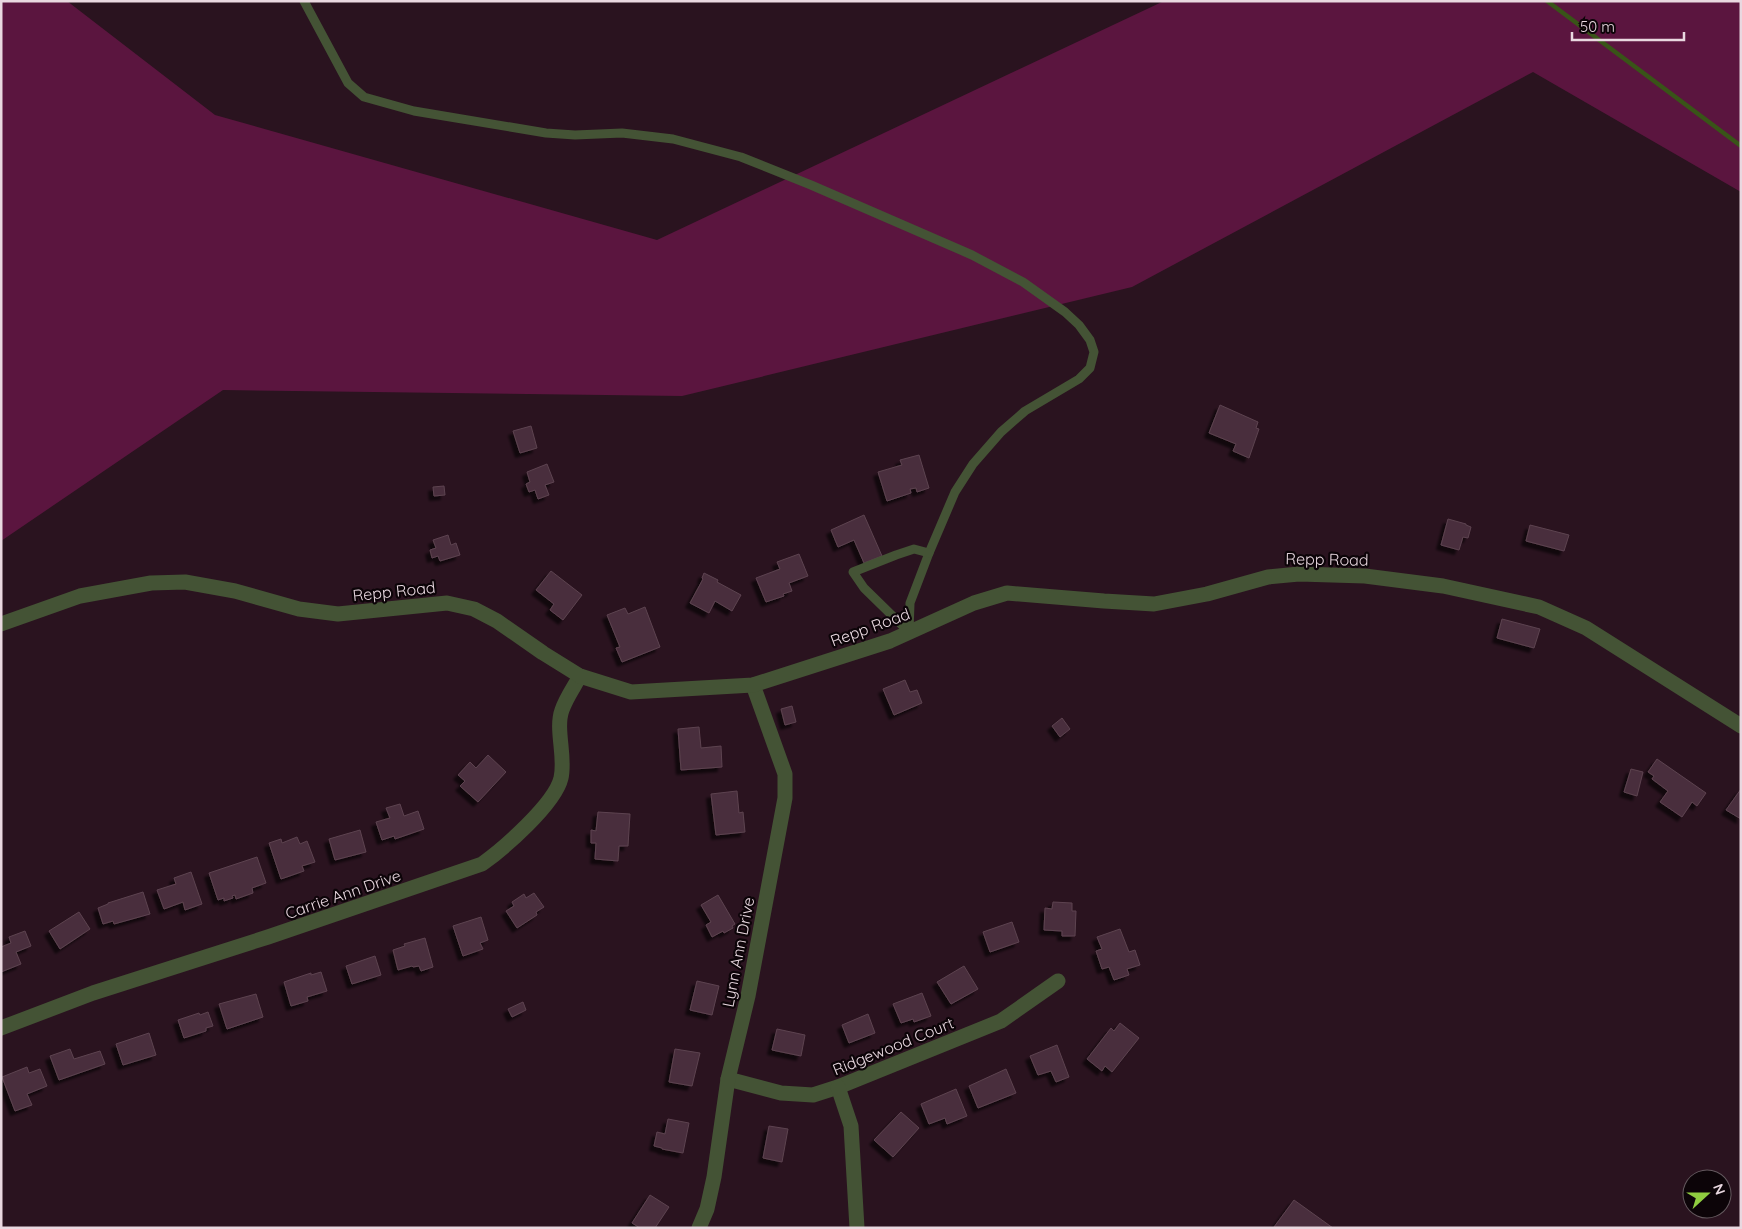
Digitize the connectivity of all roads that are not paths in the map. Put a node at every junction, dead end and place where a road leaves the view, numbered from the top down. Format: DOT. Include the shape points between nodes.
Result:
graph roads {
  1 [pos="304,1"];
  2 [pos="929,553"];
  3 [pos="1,624"];
  4 [pos="909,632"];
  5 [pos="580,676"];
  6 [pos="753,685"];
  7 [pos="1741,726"];
  8 [pos="1058,981"];
  9 [pos="1,1028"];
  10 [pos="728,1079"];
  11 [pos="838,1087"];
  12 [pos="699,1228"];
  13 [pos="857,1228"];
  1 -- 2 [label="lane" via="348,83 364,97 414,111 546,133 622,133 673,139 741,157 972,255 1023,282 1079,325 1094,352 1090,368 1079,379 1025,411 973,464 955,492"];
  2 -- 4 [label="lane" via="910,603"];
  2 -- 4 [label="lane" via="914,549 853,572 864,588"];
  3 -- 5 [label="street, Repp Road" via="80,596 151,583 185,582 235,591 299,609 338,614 447,603 474,609 497,620"];
  4 -- 6 [label="street, Repp Road"];
  4 -- 7 [label="street, Repp Road" via="974,602 1007,592 1154,604 1268,577 1299,574 1365,576 1443,586 1539,607 1586,628"];
  5 -- 6 [label="street, Repp Road" via="631,692"];
  5 -- 9 [label="street, Carrie Ann Drive" via="561,711 561,779 552,796 523,830 482,864 93,993"];
  6 -- 10 [label="street, Lynn Ann Drive" via="785,774 785,798 748,996"];
  8 -- 11 [label="street, Ridgewood Court" via="1001,1021"];
  10 -- 11 [label="street, Ridgewood Court" via="781,1093 813,1094"];
  10 -- 12 [label="street, Lynn Ann Drive" via="714,1177"];
  11 -- 13 [label="street" via="851,1126"];
}
